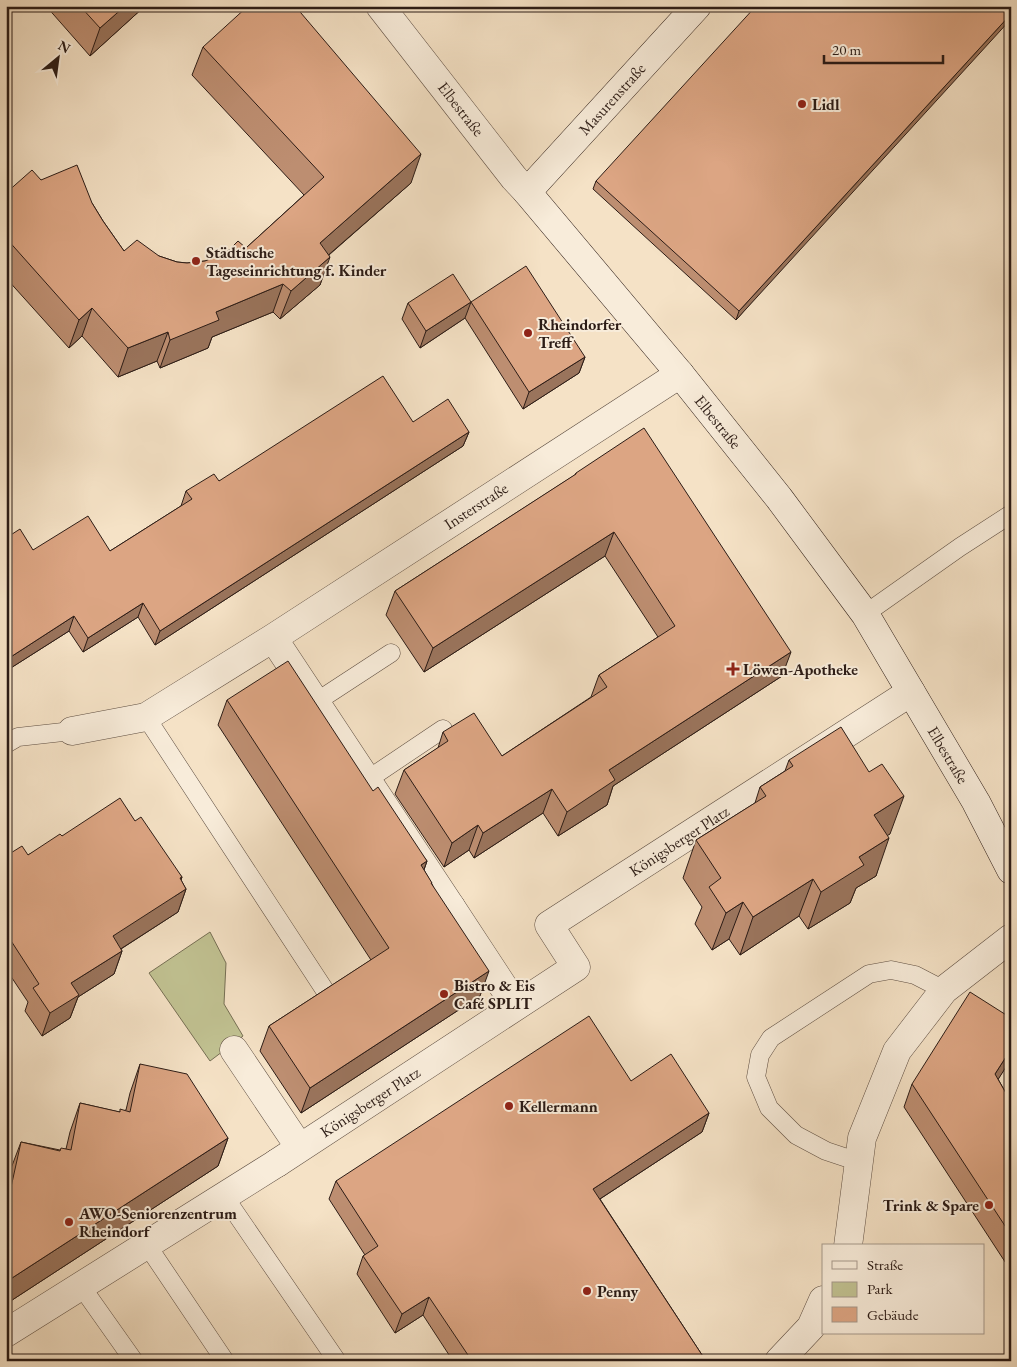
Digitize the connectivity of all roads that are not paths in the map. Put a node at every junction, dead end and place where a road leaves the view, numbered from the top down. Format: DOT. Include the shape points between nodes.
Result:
graph roads {
  1 [pos="380,6"];
  2 [pos="698,6"];
  3 [pos="527,192"];
  4 [pos="680,374"];
  5 [pos="1011,514"];
  6 [pos="865,614"];
  7 [pos="273,638"];
  8 [pos="391,652"];
  9 [pos="911,692"];
  10 [pos="316,702"];
  11 [pos="146,717"];
  12 [pos="443,729"];
  13 [pos="72,731"];
  14 [pos="6,744"];
  15 [pos="367,780"];
  16 [pos="1011,870"];
  17 [pos="1011,938"];
  18 [pos="324,989"];
  19 [pos="944,990"];
  20 [pos="516,1006"];
  21 [pos="234,1050"];
  22 [pos="300,1148"];
  23 [pos="859,1162"];
  24 [pos="224,1196"];
  25 [pos="848,1244"];
  26 [pos="147,1245"];
  27 [pos="81,1286"];
  28 [pos="822,1302"];
  29 [pos="6,1333"];
  30 [pos="134,1361"];
  31 [pos="225,1361"];
  32 [pos="337,1361"];
  33 [pos="779,1361"];
  1 -- 3 [label="street, Elbestraße"];
  2 -- 3 [label="street, Masurenstraße"];
  3 -- 4 [label="street, Elbestraße"];
  4 -- 6 [label="street, Elbestraße" via="779,498"];
  4 -- 7 [label="street, Insterstraße"];
  5 -- 6 [label="lane"];
  6 -- 9 [label="street, Elbestraße"];
  7 -- 10 [label="street"];
  7 -- 11 [label="street, Insterstraße"];
  8 -- 10 [label="lane"];
  9 -- 16 [label="street, Elbestraße" via="976,802"];
  9 -- 20 [label="street, Königsberger Platz" via="549,926 576,967"];
  10 -- 15 [label="street"];
  11 -- 13 [label="street, Insterstraße"];
  11 -- 18 [label="lane"];
  12 -- 15 [label="lane"];
  13 -- 14 [label="lane" via="18,737"];
  15 -- 20 [label="street"];
  17 -- 19 [label="street"];
  19 -- 23 [label="street" via="897,1051 862,1138"];
  19 -- 23 [label="lane" via="915,975 891,970 869,974 771,1038 760,1055 756,1077 769,1108 796,1134 826,1151"];
  20 -- 22 [label="street, Königsberger Platz"];
  21 -- 22 [label="street"];
  22 -- 24 [label="street, Königsberger Platz"];
  23 -- 25 [label="street"];
  24 -- 26 [label="street, Königsberger Platz"];
  24 -- 32 [label="lane"];
  26 -- 27 [label="street, Königsberger Platz"];
  26 -- 31 [label="lane"];
  27 -- 29 [label="street, Königsberger Platz"];
  27 -- 30 [label="lane"];
  28 -- 33 [label="street" via="811,1327"];
}
